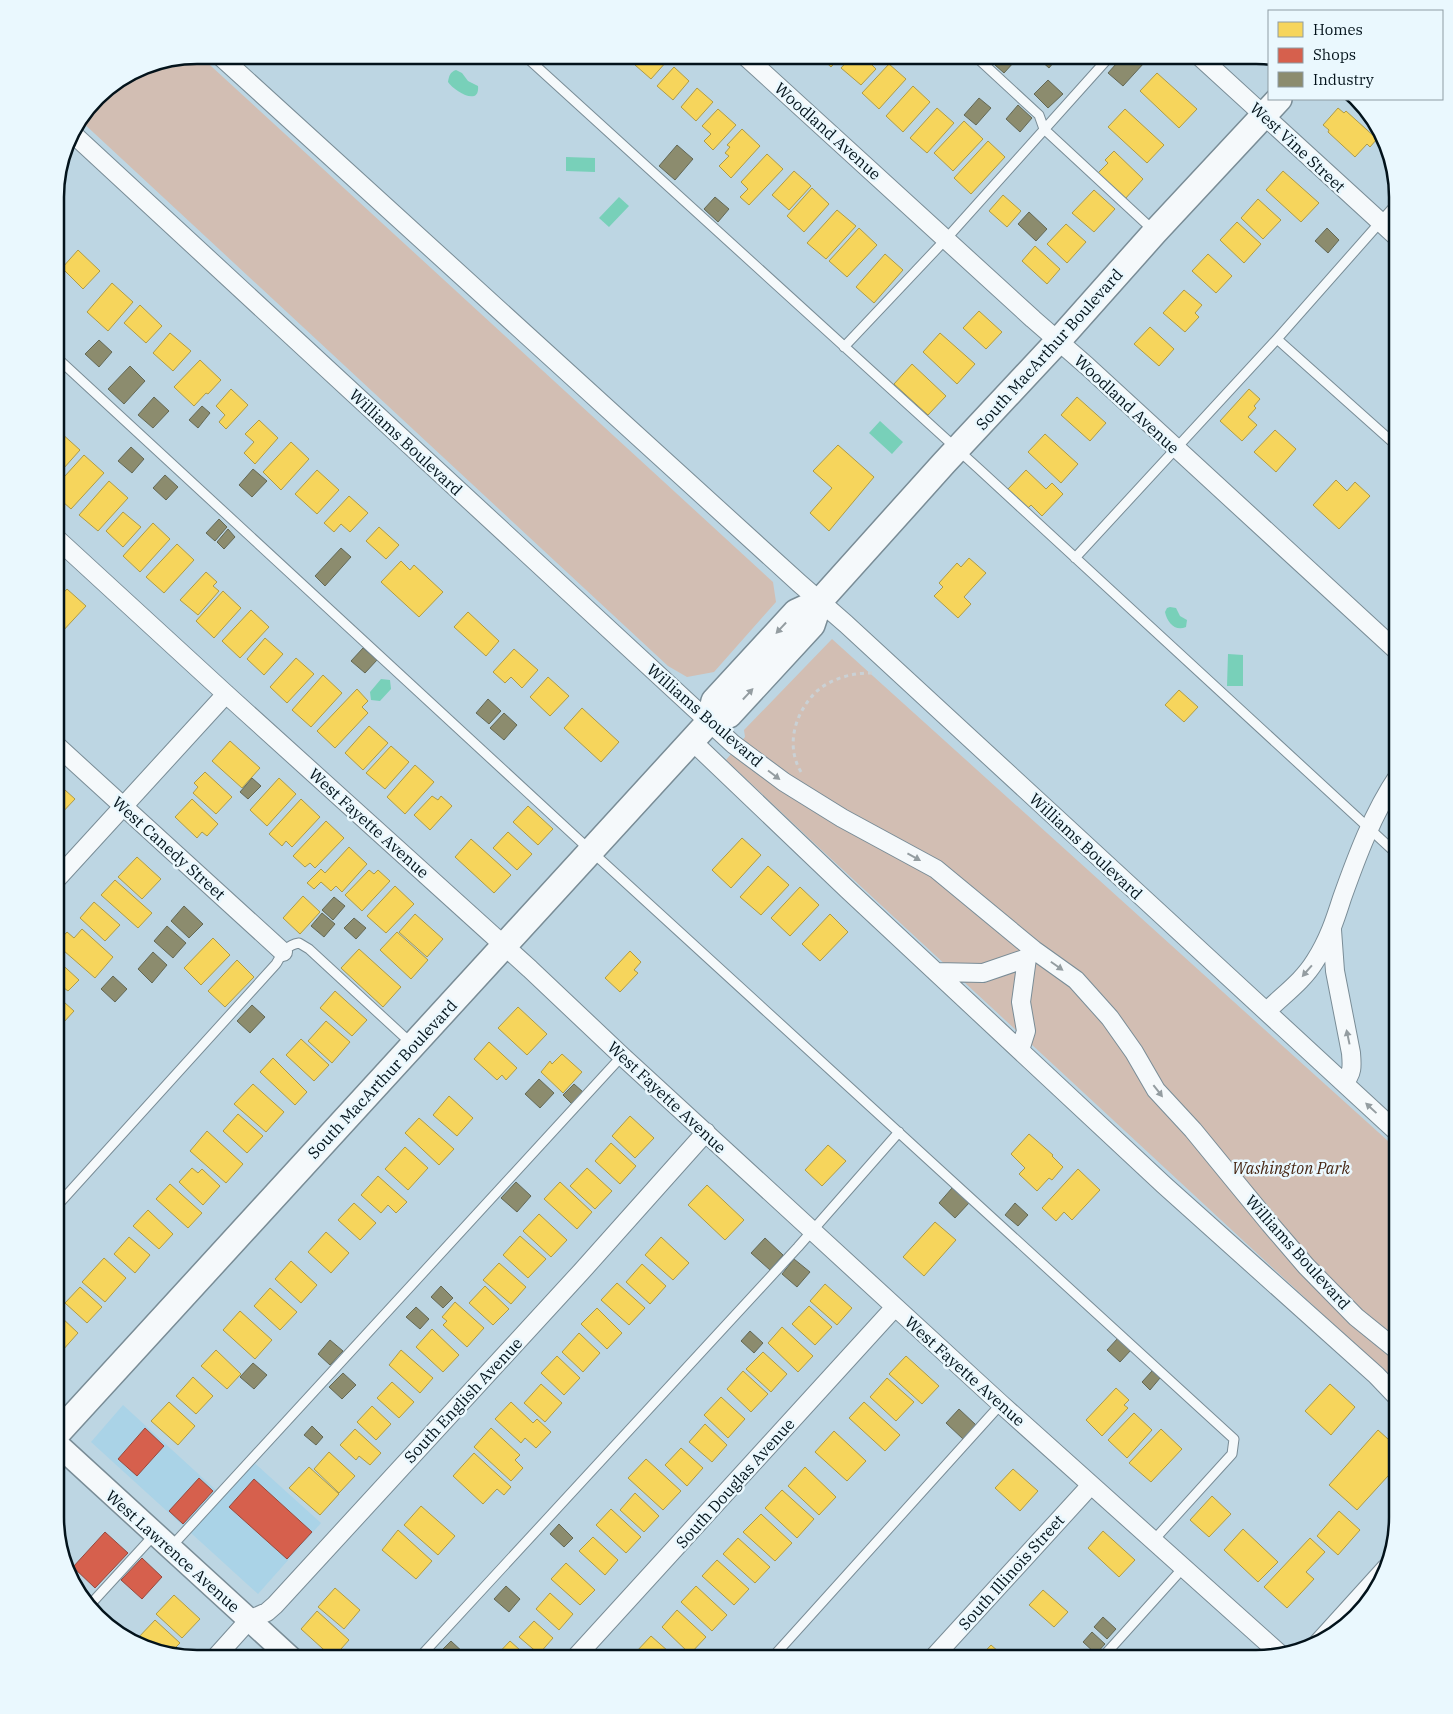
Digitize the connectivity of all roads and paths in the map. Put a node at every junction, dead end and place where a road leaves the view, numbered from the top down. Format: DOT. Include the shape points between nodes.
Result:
graph roads {
  1 [pos="229,64"];
  2 [pos="534,64"];
  3 [pos="754,64"];
  4 [pos="984,64"];
  5 [pos="1104,64"];
  6 [pos="1211,64"];
  7 [pos="1271,107"];
  8 [pos="1044,130"];
  9 [pos="77,138"];
  10 [pos="1389,212"];
  11 [pos="1380,222"];
  12 [pos="1389,230"];
  13 [pos="1155,232"];
  14 [pos="946,239"];
  15 [pos="1277,339"];
  16 [pos="1058,341"];
  17 [pos="844,347"];
  18 [pos="64,364"];
  19 [pos="1389,439"];
  20 [pos="1175,448"];
  21 [pos="957,449"];
  22 [pos="64,545"];
  23 [pos="1075,558"];
  24 [pos="820,601"];
  25 [pos="1389,644"];
  26 [pos="882,674"];
  27 [pos="226,694"];
  28 [pos="709,722"];
  29 [pos="692,741"];
  30 [pos="64,752"];
  31 [pos="803,774"];
  32 [pos="1389,789"];
  33 [pos="123,806"];
  34 [pos="1369,828"];
  35 [pos="1389,847"];
  36 [pos="591,851"];
  37 [pos="64,871"];
  38 [pos="1332,930"];
  39 [pos="505,946"];
  40 [pos="283,952"];
  41 [pos="1031,954"];
  42 [pos="936,972"];
  43 [pos="1267,1011"];
  44 [pos="413,1045"];
  45 [pos="1020,1050"];
  46 [pos="622,1056"];
  47 [pos="1344,1082"];
  48 [pos="1389,1124"];
  49 [pos="706,1132"];
  50 [pos="899,1132"];
  51 [pos="64,1198"];
  52 [pos="812,1231"];
  53 [pos="895,1307"];
  54 [pos="1389,1344"];
  55 [pos="1389,1389"];
  56 [pos="1001,1404"];
  57 [pos="64,1426"];
  58 [pos="64,1450"];
  59 [pos="1091,1485"];
  60 [pos="162,1541"];
  61 [pos="1153,1541"];
  62 [pos="1183,1568"];
  63 [pos="1371,1585"];
  64 [pos="94,1602"];
  65 [pos="249,1620"];
  66 [pos="1335,1624"];
  67 [pos="1274,1649"];
  68 [pos="222,1650"];
  69 [pos="282,1650"];
  70 [pos="426,1650"];
  71 [pos="582,1650"];
  72 [pos="779,1650"];
  73 [pos="940,1650"];
  74 [pos="1109,1650"];
  1 -- 24 [label="street, Williams Boulevard"];
  2 -- 17 [label="lane"];
  3 -- 14 [label="street, Woodland Avenue"];
  4 -- 8 [label="lane" via="1039,115"];
  5 -- 8 [label="lane"];
  6 -- 7 [label="street, West Vine Street"];
  7 -- 11 [label="street, West Vine Street"];
  7 -- 13 [label="main road, South MacArthur Boulevard"];
  8 -- 13 [label="lane"];
  8 -- 14 [label="lane"];
  9 -- 28 [label="street, Williams Boulevard"];
  10 -- 11 [label="lane"];
  11 -- 12 [label="street, West Vine Street"];
  11 -- 15 [label="lane"];
  13 -- 16 [label="main road, South MacArthur Boulevard"];
  14 -- 16 [label="street, Woodland Avenue"];
  14 -- 17 [label="lane"];
  15 -- 19 [label="lane"];
  15 -- 20 [label="lane"];
  16 -- 20 [label="street, Woodland Avenue"];
  16 -- 21 [label="main road, South MacArthur Boulevard"];
  17 -- 21 [label="lane"];
  18 -- 36 [label="lane"];
  20 -- 23 [label="lane"];
  20 -- 25 [label="street, Woodland Avenue"];
  21 -- 23 [label="lane"];
  21 -- 24 [label="main road, South MacArthur Boulevard"];
  22 -- 27 [label="street, West Fayette Avenue"];
  23 -- 34 [label="lane"];
  24 -- 28 [label="main road, South MacArthur Boulevard" via="796,612 714,701"];
  24 -- 43 [label="street, Williams Boulevard"];
  26 -- 31 [label="path" via="851,674 829,683 809,700 792,736 798,766"];
  27 -- 33 [label="street"];
  27 -- 39 [label="street, West Fayette Avenue"];
  28 -- 29 [label="main road, South MacArthur Boulevard"];
  28 -- 41 [label="street, Williams Boulevard, one-way" via="784,782 936,869"];
  29 -- 36 [label="main road, South MacArthur Boulevard"];
  29 -- 42 [label="street, Williams Boulevard"];
  30 -- 33 [label="street, West Canedy Street"];
  32 -- 34 [label="street"];
  33 -- 37 [label="street"];
  33 -- 40 [label="street, West Canedy Street"];
  34 -- 35 [label="lane"];
  34 -- 38 [label="street"];
  36 -- 39 [label="main road, South MacArthur Boulevard"];
  36 -- 50 [label="lane"];
  38 -- 43 [label="street, one-way" via="1315,962"];
  47 -- 38 [label="street, one-way" via="1350,1077 1351,1054 1335,971"];
  39 -- 44 [label="main road, South MacArthur Boulevard"];
  39 -- 46 [label="street, West Fayette Avenue"];
  40 -- 44 [label="lane" via="291,944 299,943 309,949"];
  40 -- 51 [label="lane" via="276,964"];
  41 -- 42 [label="street" via="983,974"];
  41 -- 45 [label="street" via="1021,1002 1026,1031"];
  41 -- 54 [label="street, Williams Boulevard, one-way" via="1076,980 1110,1018 1156,1090 1306,1266 1356,1317"];
  42 -- 45 [label="street, Williams Boulevard"];
  43 -- 47 [label="street, Williams Boulevard"];
  44 -- 57 [label="main road, South MacArthur Boulevard"];
  45 -- 55 [label="street, Williams Boulevard"];
  46 -- 49 [label="street, West Fayette Avenue"];
  46 -- 60 [label="lane"];
  48 -- 47 [label="street, Williams Boulevard, one-way"];
  49 -- 52 [label="street, West Fayette Avenue"];
  49 -- 65 [label="street, South English Avenue" via="275,1605"];
  50 -- 52 [label="lane"];
  50 -- 61 [label="lane" via="1234,1439 1232,1454"];
  52 -- 53 [label="street, West Fayette Avenue"];
  52 -- 70 [label="lane"];
  53 -- 56 [label="street, West Fayette Avenue"];
  53 -- 71 [label="street, South Douglas Avenue"];
  56 -- 59 [label="street, West Fayette Avenue"];
  56 -- 72 [label="lane"];
  58 -- 60 [label="street, West Lawrence Avenue"];
  59 -- 61 [label="street, West Fayette Avenue"];
  59 -- 73 [label="street, South Illinois Street"];
  60 -- 64 [label="lane"];
  60 -- 65 [label="street, West Lawrence Avenue"];
  61 -- 62 [label="street, West Fayette Avenue"];
  62 -- 67 [label="street, West Fayette Avenue"];
  62 -- 74 [label="lane"];
  63 -- 66 [label="street"];
  65 -- 68 [label="street, South English Avenue"];
  65 -- 69 [label="street, West Lawrence Avenue"];
}
